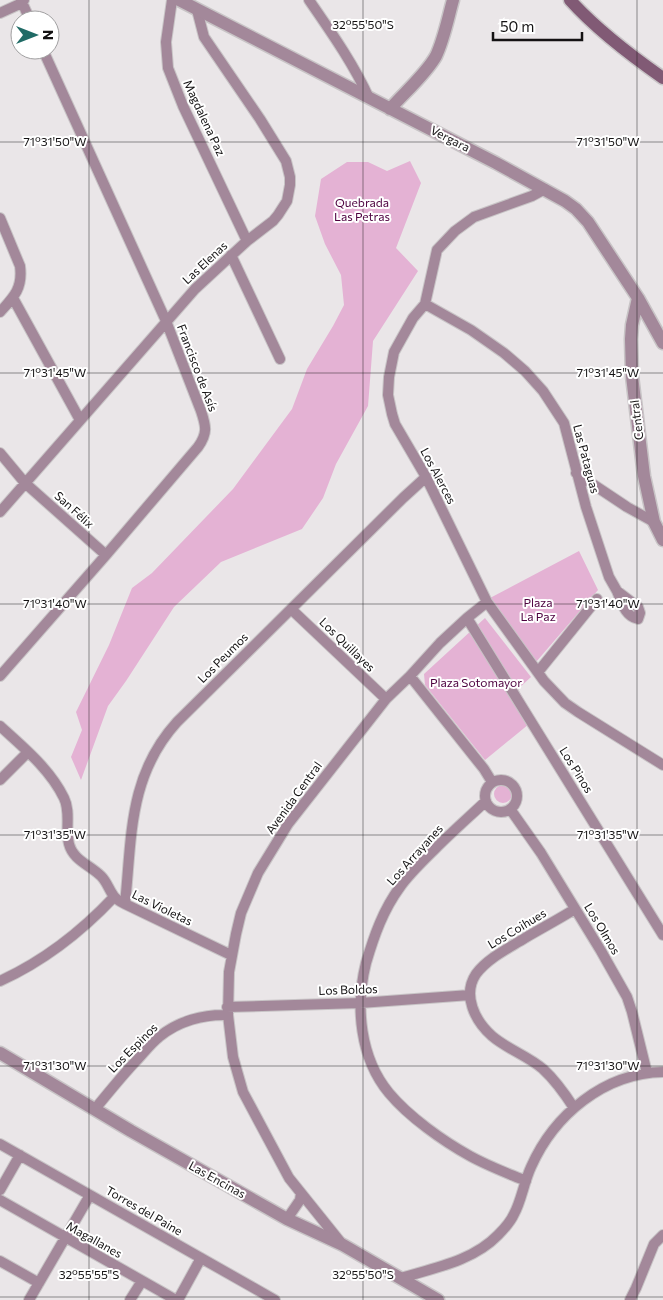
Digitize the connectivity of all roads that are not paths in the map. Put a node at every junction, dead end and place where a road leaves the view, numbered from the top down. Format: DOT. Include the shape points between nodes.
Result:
graph roads {
  1 [pos="172,0"];
  2 [pos="179,0"];
  3 [pos="309,0"];
  4 [pos="453,0"];
  5 [pos="570,0"];
  6 [pos="22,1"];
  7 [pos="197,10"];
  8 [pos="0,13"];
  9 [pos="48,60"];
  10 [pos="663,78"];
  11 [pos="369,98"];
  12 [pos="390,109"];
  13 [pos="545,189"];
  14 [pos="0,218"];
  15 [pos="247,241"];
  16 [pos="231,255"];
  17 [pos="13,298"];
  18 [pos="638,298"];
  19 [pos="425,304"];
  20 [pos="0,312"];
  21 [pos="166,321"];
  22 [pos="663,342"];
  23 [pos="280,359"];
  24 [pos="80,420"];
  25 [pos="0,453"];
  26 [pos="576,473"];
  27 [pos="426,477"];
  28 [pos="25,483"];
  29 [pos="0,512"];
  30 [pos="654,522"];
  31 [pos="663,540"];
  32 [pos="106,555"];
  33 [pos="617,591"];
  34 [pos="597,599"];
  35 [pos="487,602"];
  36 [pos="291,609"];
  37 [pos="468,618"];
  38 [pos="538,672"];
  39 [pos="0,676"];
  40 [pos="410,676"];
  41 [pos="386,699"];
  42 [pos="0,726"];
  43 [pos="28,752"];
  44 [pos="663,765"];
  45 [pos="0,780"];
  46 [pos="492,782"];
  47 [pos="486,801"];
  48 [pos="510,809"];
  49 [pos="114,897"];
  50 [pos="125,904"];
  51 [pos="575,909"];
  52 [pos="661,928"];
  53 [pos="231,955"];
  54 [pos="0,980"];
  55 [pos="470,995"];
  56 [pos="360,1003"];
  57 [pos="228,1011"];
  58 [pos="0,1053"];
  59 [pos="663,1072"];
  60 [pos="646,1073"];
  61 [pos="574,1108"];
  62 [pos="94,1109"];
  63 [pos="0,1144"];
  64 [pos="20,1155"];
  65 [pos="526,1181"];
  66 [pos="0,1190"];
  67 [pos="301,1193"];
  68 [pos="90,1195"];
  69 [pos="0,1200"];
  70 [pos="287,1219"];
  71 [pos="663,1235"];
  72 [pos="65,1238"];
  73 [pos="343,1245"];
  74 [pos="201,1258"];
  75 [pos="0,1261"];
  76 [pos="401,1278"];
  77 [pos="142,1281"];
  78 [pos="38,1283"];
  79 [pos="29,1300"];
  80 [pos="130,1300"];
  81 [pos="177,1300"];
  82 [pos="275,1300"];
  83 [pos="438,1300"];
  84 [pos="630,1300"];
  1 -- 15 [label="street, Magdalena Paz" via="166,42 168,68"];
  2 -- 7 [label="street, Vergara"];
  3 -- 11 [label="street" via="341,46"];
  4 -- 12 [label="street" via="435,57"];
  5 -- 10 [label="main road" via="605,34"];
  6 -- 8 [label="street"];
  7 -- 11 [label="street, Vergara"];
  7 -- 15 [label="street, Las Elenas" via="204,37 260,119 289,169 289,193 283,208 273,221"];
  9 -- 21 [label="street, Francisco de Asís"];
  11 -- 12 [label="street, Vergara"];
  12 -- 13 [label="street, Vergara"];
  13 -- 18 [label="street, Vergara" via="576,209 588,222"];
  13 -- 19 [label="street, Los Alerces" via="474,216 455,231 438,250"];
  14 -- 17 [label="street" via="20,266 21,280"];
  15 -- 16 [label="street, Las Elenas"];
  16 -- 21 [label="street, Las Elenas" via="194,289"];
  16 -- 23 [label="street"];
  17 -- 20 [label="street"];
  17 -- 24 [label="street"];
  18 -- 22 [label="street, Vergara"];
  18 -- 30 [label="street, Central" via="632,325 631,357 644,476"];
  19 -- 26 [label="street, Las Pataguas" via="504,353 543,391 564,423"];
  19 -- 27 [label="street, Los Alerces" via="394,352 388,386 395,424"];
  21 -- 24 [label="street, Las Elenas"];
  21 -- 32 [label="street, Francisco de Asís" via="205,422 204,439"];
  24 -- 28 [label="street, Las Elenas"];
  25 -- 28 [label="street, San Félix"];
  26 -- 30 [label="street"];
  26 -- 33 [label="street, Las Pataguas" via="609,577"];
  27 -- 35 [label="street, Los Alerces"];
  27 -- 36 [label="street, Los Peumos"];
  28 -- 29 [label="street, Las Elenas"];
  28 -- 32 [label="street, San Félix"];
  30 -- 31 [label="street, Central"];
  32 -- 39 [label="street, Francisco de Asís"];
  34 -- 38 [label="street"];
  35 -- 37 [label="street, Avenida Central"];
  35 -- 38 [label="street, Los Alerces"];
  36 -- 41 [label="street, Los Quillayes"];
  36 -- 50 [label="street, Los Peumos" via="168,731 154,751 137,797"];
  37 -- 40 [label="street, Avenida Central"];
  37 -- 52 [label="street, Los Pinos"];
  38 -- 44 [label="street, Los Alerces" via="554,692 578,712"];
  40 -- 41 [label="street, Avenida Central"];
  40 -- 46 [label="street"];
  41 -- 53 [label="street, Avenida Central" via="288,824 258,873"];
  42 -- 43 [label="street, Las Violetas"];
  43 -- 45 [label="street"];
  43 -- 49 [label="street, Las Violetas" via="46,770 65,800 71,850 100,874"];
  46 -- 47 [label="street" via="486,790"];
  46 -- 48 [label="street" via="507,780 514,787 517,796"];
  47 -- 48 [label="street" via="496,811"];
  47 -- 56 [label="street, Los Arrayanes" via="422,862 400,887 383,914 373,939"];
  48 -- 51 [label="street, Los Olmos"];
  49 -- 50 [label="street, Las Violetas"];
  49 -- 54 [label="street" via="59,947 25,969"];
  50 -- 53 [label="street, Las Violetas"];
  51 -- 55 [label="street, Los Coihues" via="491,959 477,974"];
  51 -- 60 [label="street, Los Olmos" via="627,997"];
  53 -- 57 [label="street, Avenida Central"];
  55 -- 56 [label="street, Los Boldos"];
  55 -- 61 [label="street" via="476,1018 492,1036 542,1068"];
  56 -- 57 [label="street, Los Boldos"];
  56 -- 65 [label="street, Los Arrayanes" via="365,1045 390,1094 416,1119 471,1157"];
  57 -- 62 [label="street, Los Espinos" via="188,1021 163,1034"];
  57 -- 67 [label="street, Avenida Central" via="233,1057 243,1092 289,1178"];
  58 -- 62 [label="street, Las Encinas"];
  59 -- 60 [label="street"];
  60 -- 61 [label="street" via="616,1082"];
  61 -- 65 [label="street" via="547,1138"];
  62 -- 70 [label="street, Las Encinas"];
  63 -- 64 [label="street, Torres del Paine"];
  64 -- 66 [label="street"];
  64 -- 68 [label="street, Torres del Paine"];
  65 -- 76 [label="street" via="514,1215 486,1246 466,1257"];
  67 -- 70 [label="street"];
  67 -- 73 [label="street, Avenida Central"];
  68 -- 72 [label="street"];
  68 -- 74 [label="street, Torres del Paine"];
  69 -- 72 [label="street, Magallanes"];
  70 -- 73 [label="street, Las Encinas"];
  71 -- 84 [label="street" via="654,1244"];
  72 -- 77 [label="street, Magallanes"];
  72 -- 78 [label="street"];
  73 -- 76 [label="street, Las Encinas"];
  74 -- 81 [label="street"];
  74 -- 82 [label="street, Torres del Paine"];
  75 -- 78 [label="street"];
  76 -- 83 [label="street, Las Encinas"];
  77 -- 80 [label="street"];
  77 -- 81 [label="street, Magallanes"];
  78 -- 79 [label="street"];
}
